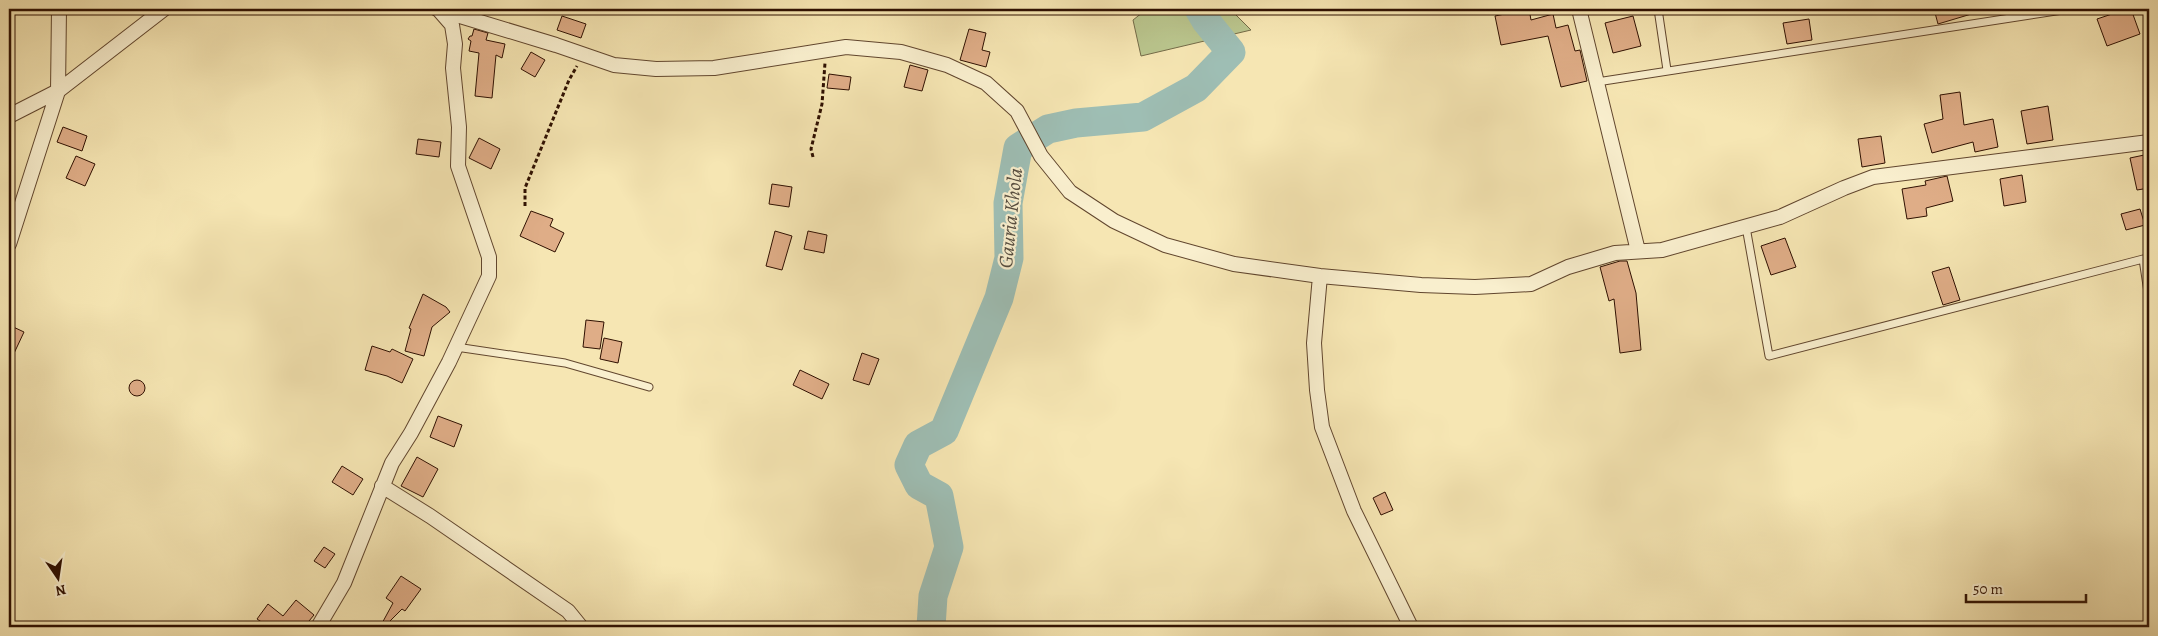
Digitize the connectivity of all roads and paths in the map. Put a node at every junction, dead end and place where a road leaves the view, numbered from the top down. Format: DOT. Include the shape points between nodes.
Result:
graph roads {
  1 [pos="59,9"];
  2 [pos="164,9"];
  3 [pos="438,9"];
  4 [pos="1579,9"];
  5 [pos="1658,9"];
  6 [pos="2069,9"];
  7 [pos="826,50"];
  8 [pos="583,55"];
  9 [pos="1667,70"];
  10 [pos="1598,82"];
  11 [pos="58,90"];
  12 [pos="9,116"];
  13 [pos="2149,142"];
  14 [pos="813,158"];
  15 [pos="525,206"];
  16 [pos="1746,227"];
  17 [pos="9,244"];
  18 [pos="1638,251"];
  19 [pos="1320,276"];
  20 [pos="2149,299"];
  21 [pos="456,347"];
  22 [pos="649,387"];
  23 [pos="382,486"];
  24 [pos="318,627"];
  25 [pos="581,627"];
  26 [pos="1411,627"];
  1 -- 11 [label="street"];
  2 -- 11 [label="street"];
  3 -- 8 [label="street"];
  3 -- 21 [label="street" via="452,26 455,44 453,68 459,127 458,166 489,257 489,276"];
  4 -- 10 [label="street"];
  5 -- 9 [label="lane"];
  6 -- 9 [label="lane"];
  7 -- 8 [label="street" via="714,68 656,69 614,65"];
  7 -- 14 [label="path" via="822,104 810,149"];
  7 -- 19 [label="street" via="846,47 902,52 986,83 1017,111 1041,156 1070,192 1114,221 1165,245 1234,264"];
  8 -- 15 [label="path" via="569,80 525,188"];
  9 -- 10 [label="lane"];
  10 -- 18 [label="street"];
  11 -- 12 [label="street"];
  11 -- 17 [label="street"];
  13 -- 16 [label="street" via="1873,177 1780,217"];
  16 -- 18 [label="street" via="1662,250"];
  16 -- 20 [label="lane" via="1769,356 2143,259"];
  18 -- 19 [label="street" via="1587,261 1531,284 1430,286"];
  19 -- 26 [label="street" via="1314,343 1322,427 1354,511"];
  21 -- 22 [label="lane" via="565,363"];
  21 -- 23 [label="street"];
  23 -- 24 [label="street" via="344,583"];
  23 -- 25 [label="street" via="546,595 568,611"];
}
